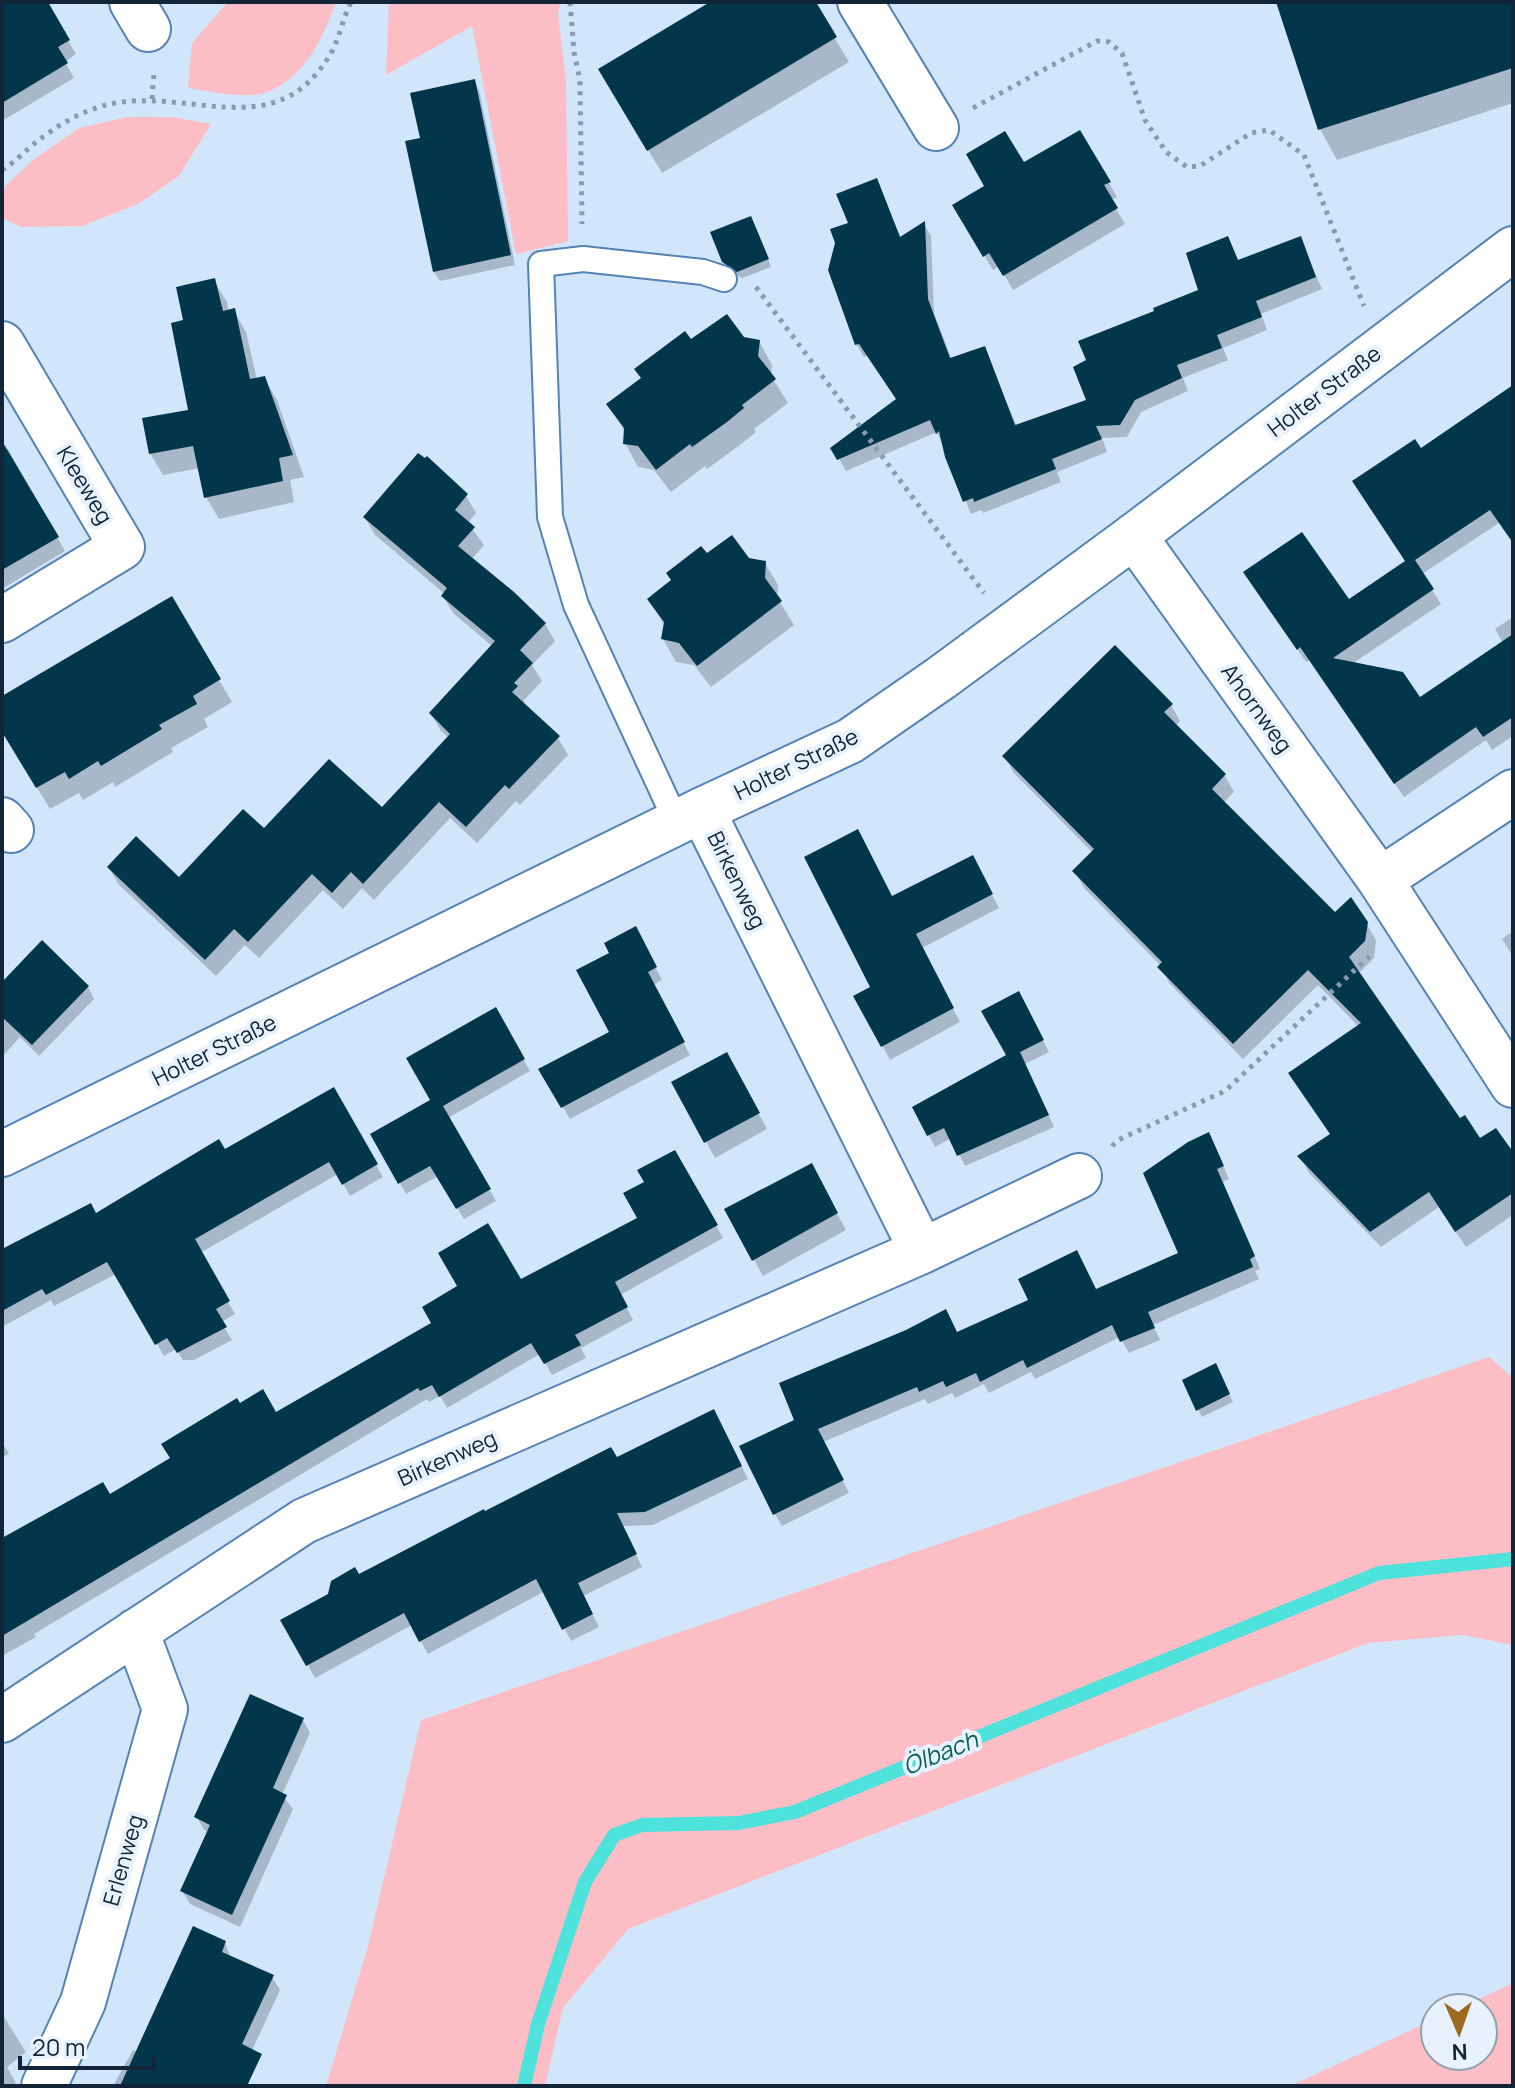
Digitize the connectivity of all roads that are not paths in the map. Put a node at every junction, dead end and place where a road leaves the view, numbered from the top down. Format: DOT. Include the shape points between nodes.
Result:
graph roads {
  1 [pos="860,2"];
  2 [pos="936,128"];
  3 [pos="1513,249"];
  4 [pos="724,279"];
  5 [pos="2,344"];
  6 [pos="1134,536"];
  7 [pos="2,620"];
  8 [pos="1513,792"];
  9 [pos="690,816"];
  10 [pos="1380,880"];
  11 [pos="1513,1085"];
  12 [pos="2,1154"];
  13 [pos="1079,1176"];
  14 [pos="922,1251"];
  15 [pos="136,1631"];
  16 [pos="2,1720"];
  17 [pos="44,2086"];
  1 -- 2 [label="street"];
  3 -- 6 [label="street, Holter Straße"];
  4 -- 9 [label="lane" via="583,259 541,264 550,517 576,605"];
  5 -- 7 [label="street, Kleeweg" via="122,547"];
  6 -- 9 [label="street, Holter Straße" via="850,741"];
  6 -- 10 [label="street, Ahornweg"];
  8 -- 10 [label="street"];
  9 -- 12 [label="street, Holter Straße"];
  9 -- 14 [label="street, Birkenweg"];
  10 -- 11 [label="street, Ahornweg"];
  13 -- 14 [label="street, Birkenweg"];
  14 -- 15 [label="street, Birkenweg" via="304,1521"];
  15 -- 16 [label="street, Birkenweg"];
  15 -- 17 [label="street, Erlenweg" via="165,1709 83,2002"];
}
